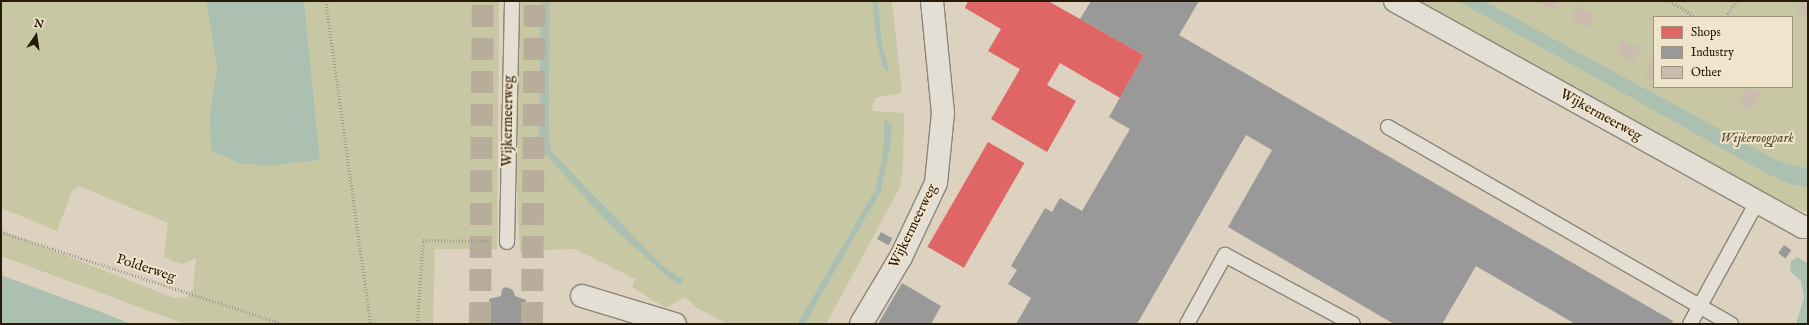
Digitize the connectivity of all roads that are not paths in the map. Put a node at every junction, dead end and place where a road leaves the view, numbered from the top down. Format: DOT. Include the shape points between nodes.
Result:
graph roads {
  1 [pos="512,1"];
  2 [pos="932,1"];
  3 [pos="1395,1"];
  4 [pos="1388,127"];
  5 [pos="1757,202"];
  6 [pos="1808,228"];
  7 [pos="506,242"];
  8 [pos="582,296"];
  9 [pos="1700,305"];
  10 [pos="1350,323"];
  11 [pos="675,324"];
  12 [pos="861,324"];
  13 [pos="1187,324"];
  14 [pos="1690,324"];
  15 [pos="1731,324"];
  1 -- 7 [label="lane, Wijkermeerweg"];
  2 -- 12 [label="street, Wijkermeerweg" via="943,113 936,183 901,256"];
  3 -- 5 [label="street, Wijkermeerweg"];
  4 -- 9 [label="lane"];
  5 -- 6 [label="street, Wijkermeerweg"];
  5 -- 9 [label="lane"];
  8 -- 11 [label="street"];
  9 -- 14 [label="lane"];
  9 -- 15 [label="lane"];
  10 -- 13 [label="lane" via="1225,255"];
}
